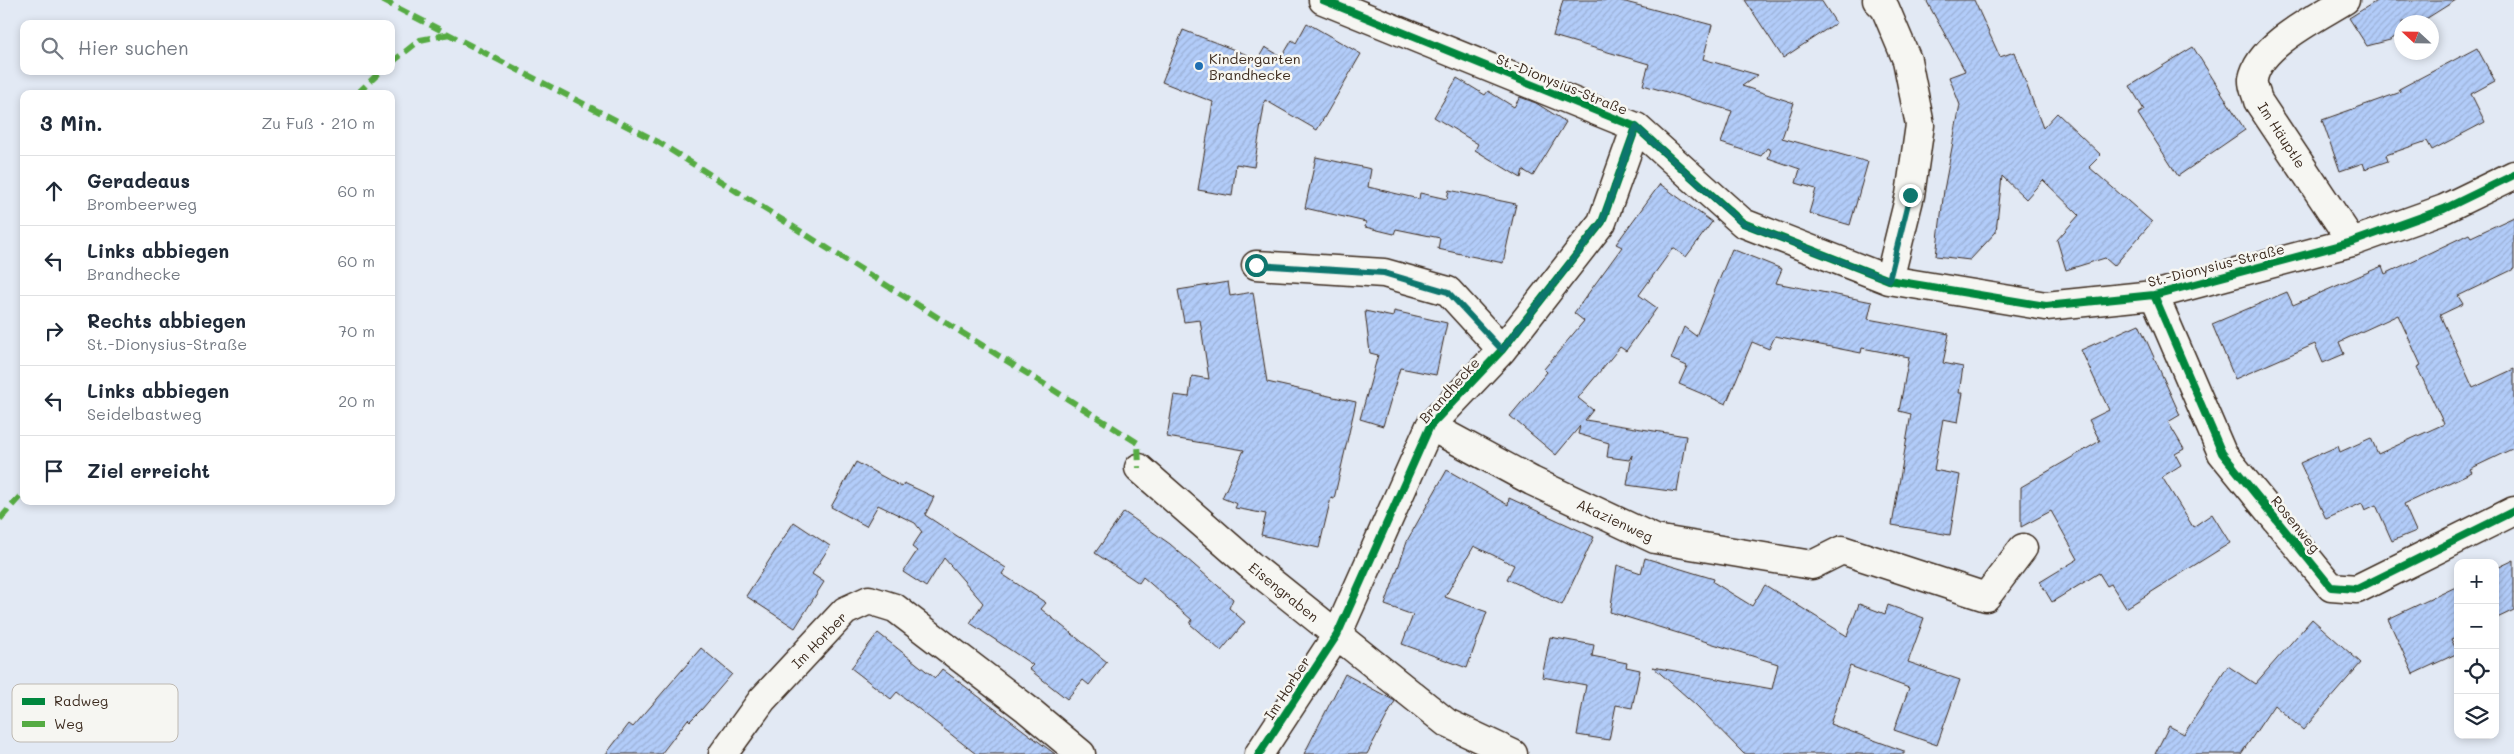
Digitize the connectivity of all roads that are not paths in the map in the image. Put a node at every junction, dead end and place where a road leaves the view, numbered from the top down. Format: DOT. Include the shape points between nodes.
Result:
graph roads {
  1 [pos="1323,0"];
  2 [pos="1877,0"];
  3 [pos="2345,0"];
  4 [pos="1636,127"];
  5 [pos="2514,175"];
  6 [pos="2352,242"];
  7 [pos="1256,265"];
  8 [pos="1889,280"];
  9 [pos="2154,295"];
  10 [pos="1502,350"];
  11 [pos="1430,426"];
  12 [pos="1139,468"];
  13 [pos="2514,511"];
  14 [pos="2023,548"];
  15 [pos="1337,635"];
  16 [pos="723,754"];
  17 [pos="1081,754"];
  18 [pos="1259,754"];
  19 [pos="1513,754"];
  1 -- 4 [label="street, St.-Dionysius-Straße"];
  2 -- 8 [label="street" via="1885,8 1907,60 1920,125 1910,195"];
  3 -- 6 [label="street, Im Häuptle" via="2275,45 2258,65 2253,80 2258,102"];
  4 -- 8 [label="street, St.-Dionysius-Straße" via="1742,223"];
  4 -- 10 [label="street, Brandhecke" via="1602,222"];
  5 -- 6 [label="street, St.-Dionysius-Straße" via="2444,209"];
  6 -- 9 [label="street, St.-Dionysius-Straße"];
  7 -- 10 [label="street" via="1384,273 1448,292"];
  8 -- 9 [label="street, St.-Dionysius-Straße" via="2046,306"];
  9 -- 13 [label="street, Rosenweg" via="2222,453 2331,587 2357,588"];
  10 -- 11 [label="street, Brandhecke"];
  11 -- 14 [label="street, Akazienweg" via="1532,481 1655,539 1812,565 1842,550 1986,597"];
  11 -- 15 [label="street, Brandhecke"];
  12 -- 15 [label="street, Eisengraben" via="1250,565"];
  15 -- 18 [label="street, Im Horber"];
  15 -- 19 [label="street, Eisengraben" via="1447,722"];
  16 -- 17 [label="street, Im Horber" via="762,700 845,611 869,600 895,608 1027,708"];
}
